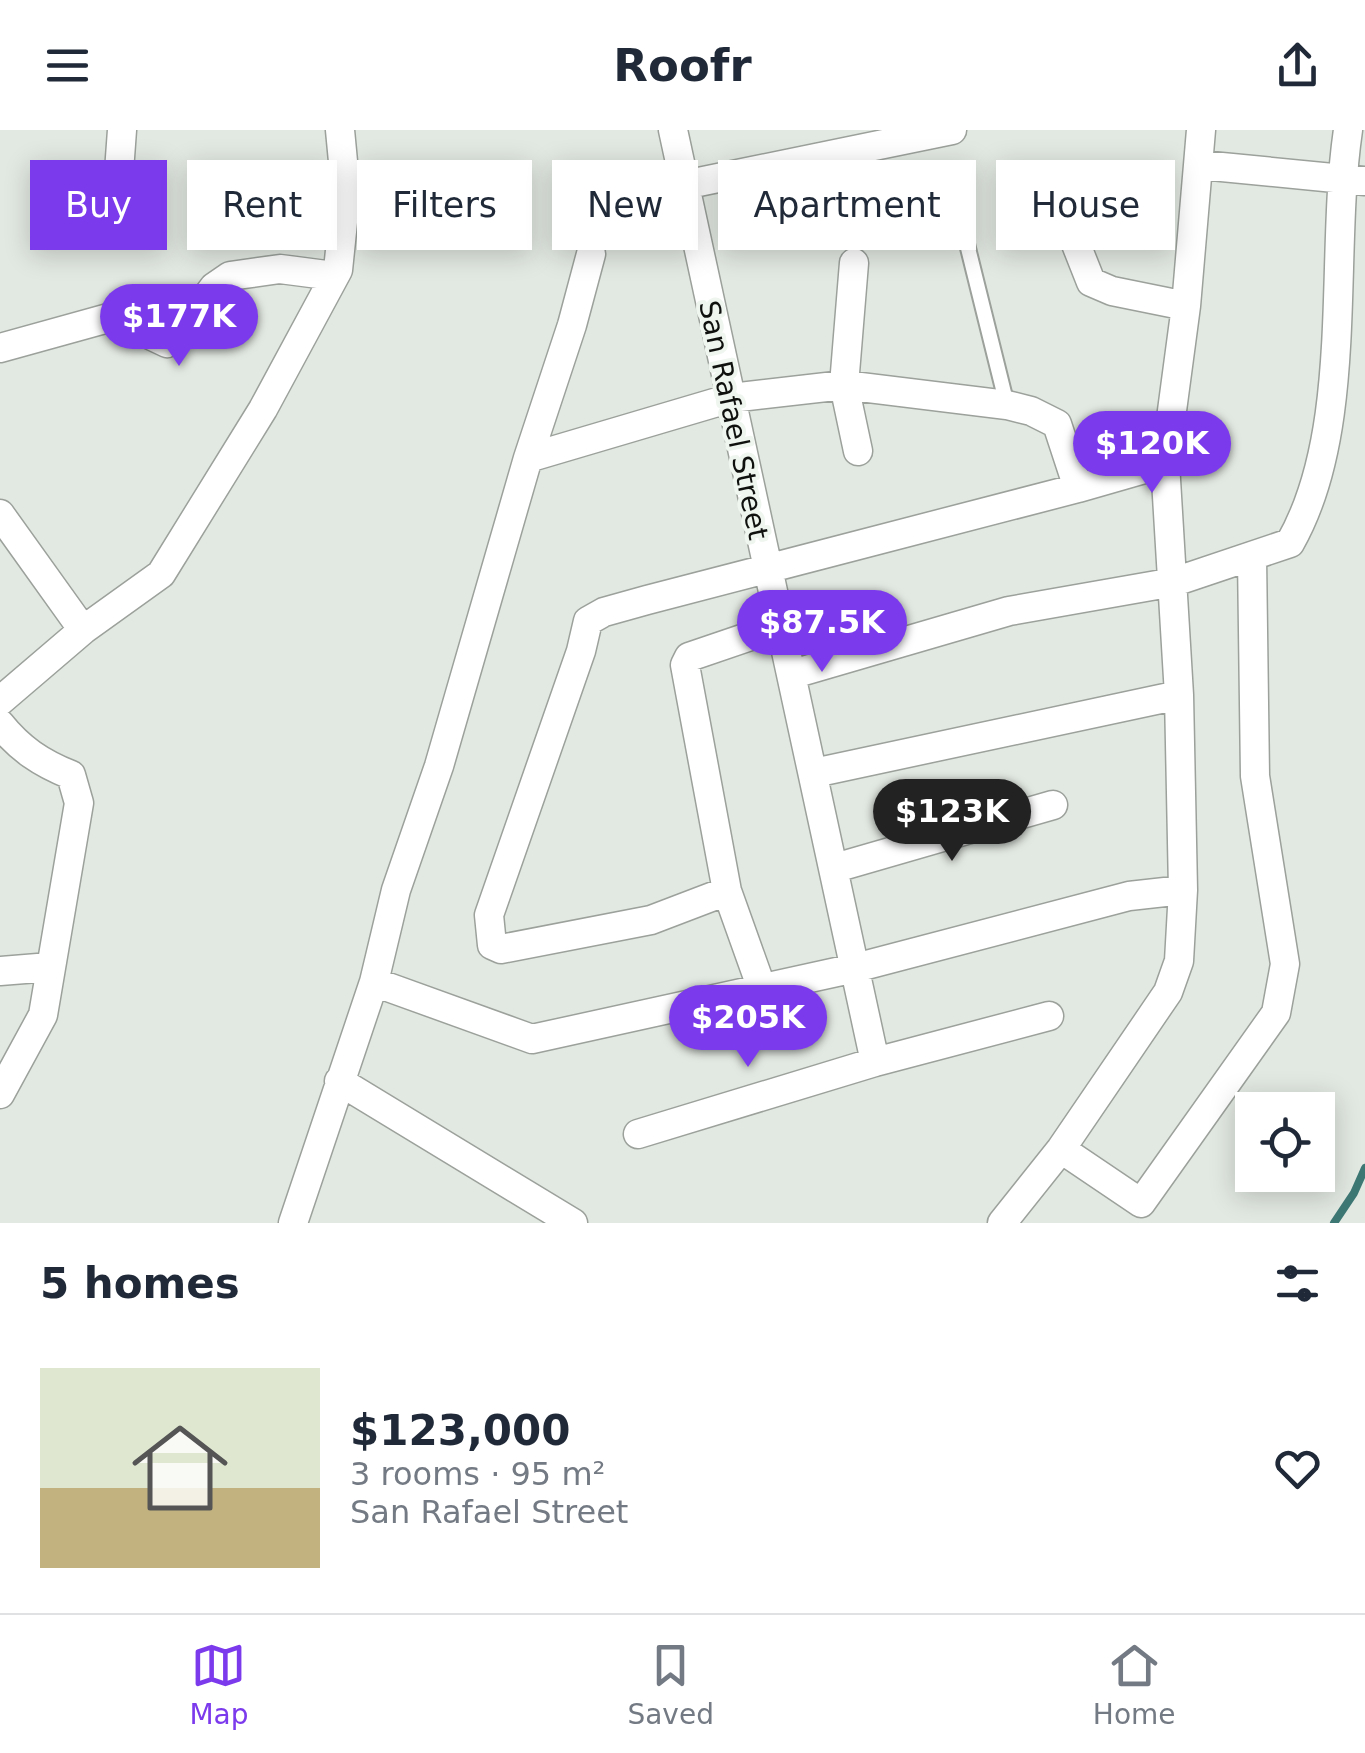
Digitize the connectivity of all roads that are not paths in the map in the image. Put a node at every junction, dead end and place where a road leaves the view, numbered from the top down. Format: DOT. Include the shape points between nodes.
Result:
graph roads {
  1 [pos="122,130"];
  2 [pos="340,130"];
  3 [pos="673,130"];
  4 [pos="952,130"];
  5 [pos="1201,130"];
  6 [pos="1348,130"];
  7 [pos="120,160"];
  8 [pos="679,160"];
  9 [pos="1200,164"];
  10 [pos="1353,180"];
  11 [pos="698,182"];
  12 [pos="698,248"];
  13 [pos="969,250"];
  14 [pos="1078,250"];
  15 [pos="591,254"];
  16 [pos="854,263"];
  17 [pos="334,276"];
  18 [pos="1186,306"];
  19 [pos="0,348"];
  20 [pos="844,385"];
  21 [pos="731,398"];
  22 [pos="1006,405"];
  23 [pos="858,451"];
  24 [pos="528,458"];
  25 [pos="1165,463"];
  26 [pos="1078,488"];
  27 [pos="0,514"];
  28 [pos="1252,558"];
  29 [pos="766,568"];
  30 [pos="1174,582"];
  31 [pos="780,626"];
  32 [pos="82,630"];
  33 [pos="793,674"];
  34 [pos="1179,695"];
  35 [pos="0,701"];
  36 [pos="0,724"];
  37 [pos="814,773"];
  38 [pos="1053,806"];
  39 [pos="835,868"];
  40 [pos="1183,890"];
  41 [pos="728,891"];
  42 [pos="50,966"];
  43 [pos="854,968"];
  44 [pos="0,971"];
  45 [pos="374,982"];
  46 [pos="762,989"];
  47 [pos="1049,1016"];
  48 [pos="875,1062"];
  49 [pos="339,1082"];
  50 [pos="0,1094"];
  51 [pos="638,1134"];
  52 [pos="1061,1148"];
  53 [pos="1134,1213"];
  54 [pos="293,1223"];
  55 [pos="572,1223"];
  56 [pos="1002,1223"];
  1 -- 7 [label="street"];
  2 -- 17 [label="street" via="346,193"];
  3 -- 8 [label="street, San Rafael Street"];
  4 -- 11 [label="street"];
  5 -- 9 [label="street"];
  6 -- 10 [label="street"];
  9 -- 10 [label="street"];
  9 -- 18 [label="street"];
  10 -- 28 [label="street" via="1333,395 1310,503 1290,543"];
  12 -- 21 [label="street, San Rafael Street"];
  13 -- 22 [label="lane"];
  14 -- 18 [label="street" via="1091,282"];
  15 -- 24 [label="street"];
  16 -- 20 [label="street"];
  17 -- 19 [label="street" via="280,269 224,278 166,343 112,316"];
  17 -- 32 [label="street" via="263,409 161,574"];
  18 -- 25 [label="street"];
  20 -- 21 [label="street"];
  20 -- 22 [label="street"];
  20 -- 23 [label="street"];
  21 -- 24 [label="street"];
  21 -- 29 [label="street, San Rafael Street"];
  22 -- 26 [label="street" via="1056,424"];
  24 -- 45 [label="street"];
  25 -- 26 [label="street"];
  25 -- 30 [label="street"];
  26 -- 29 [label="street"];
  27 -- 32 [label="street"];
  28 -- 30 [label="street"];
  28 -- 53 [label="street" via="1255,776 1285,964 1282,996"];
  29 -- 31 [label="street, San Rafael Street"];
  29 -- 41 [label="street" via="588,622 489,915 492,945 501,949 651,920"];
  30 -- 33 [label="street" via="1008,611"];
  30 -- 34 [label="street"];
  31 -- 33 [label="street, San Rafael Street"];
  31 -- 41 [label="street" via="689,657 685,665"];
  32 -- 35 [label="street"];
  33 -- 37 [label="street, San Rafael Street"];
  34 -- 37 [label="street"];
  34 -- 40 [label="street"];
  36 -- 42 [label="street" via="14,742 76,784 79,803"];
  37 -- 39 [label="street, San Rafael Street"];
  38 -- 39 [label="street"];
  39 -- 43 [label="street, San Rafael Street"];
  40 -- 43 [label="street" via="1129,896"];
  40 -- 52 [label="street" via="1179,960 1168,992"];
  41 -- 46 [label="street"];
  42 -- 44 [label="street"];
  42 -- 50 [label="street" via="42,1015"];
  43 -- 46 [label="street"];
  43 -- 48 [label="street, San Rafael Street"];
  45 -- 46 [label="street" via="532,1039"];
  45 -- 49 [label="street"];
  47 -- 48 [label="street"];
  48 -- 51 [label="street"];
  49 -- 54 [label="street"];
  49 -- 55 [label="street"];
  52 -- 53 [label="street"];
  52 -- 56 [label="street"];
}
